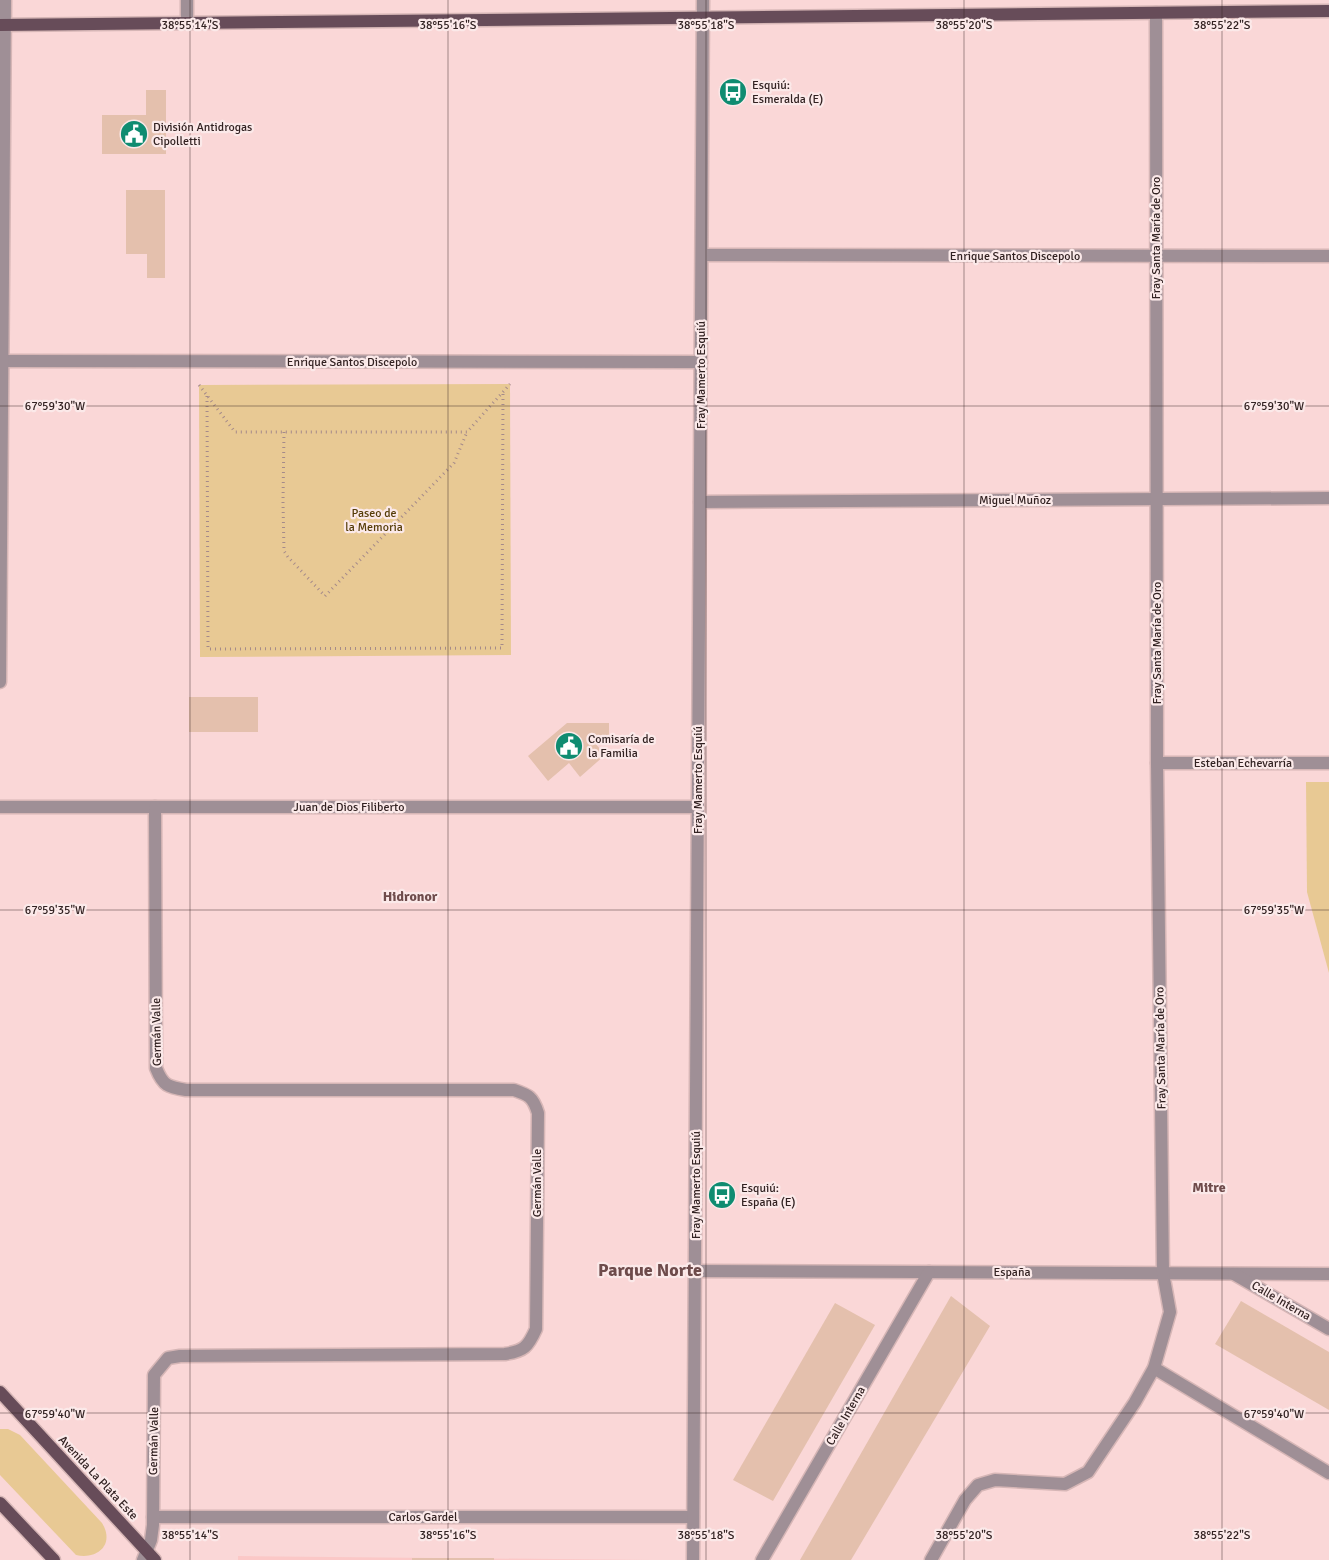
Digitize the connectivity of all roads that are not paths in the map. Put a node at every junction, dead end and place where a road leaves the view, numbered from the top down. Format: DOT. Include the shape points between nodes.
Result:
graph roads {
  1 [pos="6,0"];
  2 [pos="188,0"];
  3 [pos="703,0"];
  4 [pos="1329,11"];
  5 [pos="1156,13"];
  6 [pos="703,18"];
  7 [pos="188,23"];
  8 [pos="3,25"];
  9 [pos="702,256"];
  10 [pos="1156,256"];
  11 [pos="1329,256"];
  12 [pos="3,361"];
  13 [pos="701,362"];
  14 [pos="1329,498"];
  15 [pos="1156,500"];
  16 [pos="700,502"];
  17 [pos="0,682"];
  18 [pos="1157,763"];
  19 [pos="1329,763"];
  20 [pos="698,807"];
  21 [pos="0,808"];
  22 [pos="155,808"];
  23 [pos="695,1271"];
  24 [pos="929,1272"];
  25 [pos="1163,1273"];
  26 [pos="1233,1273"];
  27 [pos="1329,1274"];
  28 [pos="1329,1329"];
  29 [pos="1154,1368"];
  30 [pos="0,1392"];
  31 [pos="1329,1473"];
  32 [pos="0,1503"];
  33 [pos="153,1517"];
  34 [pos="693,1517"];
  35 [pos="149,1557"];
  36 [pos="54,1560"];
  37 [pos="693,1560"];
  38 [pos="762,1560"];
  39 [pos="931,1560"];
  1 -- 8 [label="street"];
  2 -- 7 [label="street"];
  3 -- 6 [label="street, Fray Mamerto Esquiú"];
  4 -- 5 [label="main road"];
  5 -- 6 [label="main road"];
  5 -- 10 [label="street, Fray Santa María de Oro"];
  6 -- 7 [label="main road"];
  6 -- 9 [label="street, Fray Mamerto Esquiú"];
  7 -- 8 [label="main road"];
  8 -- 12 [label="street"];
  9 -- 10 [label="street, Enrique Santos Discepolo"];
  9 -- 13 [label="street, Fray Mamerto Esquiú"];
  10 -- 11 [label="street, Enrique Santos Discepolo"];
  10 -- 15 [label="street, Fray Santa María de Oro"];
  12 -- 13 [label="street, Enrique Santos Discepolo"];
  12 -- 17 [label="street"];
  13 -- 16 [label="street, Fray Mamerto Esquiú"];
  14 -- 15 [label="street, Miguel Muñoz"];
  15 -- 16 [label="street, Miguel Muñoz"];
  15 -- 18 [label="street, Fray Santa María de Oro"];
  16 -- 20 [label="street, Fray Mamerto Esquiú"];
  18 -- 19 [label="street, Esteban Echevarría"];
  18 -- 25 [label="street, Fray Santa María de Oro"];
  20 -- 22 [label="street, Juan de Dios Filiberto"];
  20 -- 23 [label="street, Fray Mamerto Esquiú"];
  21 -- 22 [label="street, Juan de Dios Filiberto"];
  22 -- 33 [label="street, Germán Valle" via="156,1068 160,1080 171,1087 186,1090 514,1090 527,1094 535,1102 538,1123 536,1329 530,1344 519,1352 505,1354 168,1358 154,1375"];
  23 -- 24 [label="street, España"];
  23 -- 34 [label="street, Fray Mamerto Esquiú"];
  24 -- 25 [label="street, España"];
  24 -- 38 [label="street, Calle Interna"];
  25 -- 26 [label="street, España"];
  25 -- 29 [label="street, Fray Santa María de Oro" via="1170,1312"];
  26 -- 27 [label="street, España"];
  26 -- 28 [label="street, Calle Interna"];
  29 -- 31 [label="street"];
  29 -- 39 [label="street, Fray Santa María de Oro" via="1088,1472 1066,1484 995,1480 978,1485 965,1500"];
  30 -- 35 [label="main road, Avenida La Plata Este"];
  32 -- 36 [label="main road"];
  33 -- 34 [label="street, Carlos Gardel"];
  33 -- 35 [label="street, Germán Valle"];
  34 -- 37 [label="street, Fray Mamerto Esquiú"];
}
